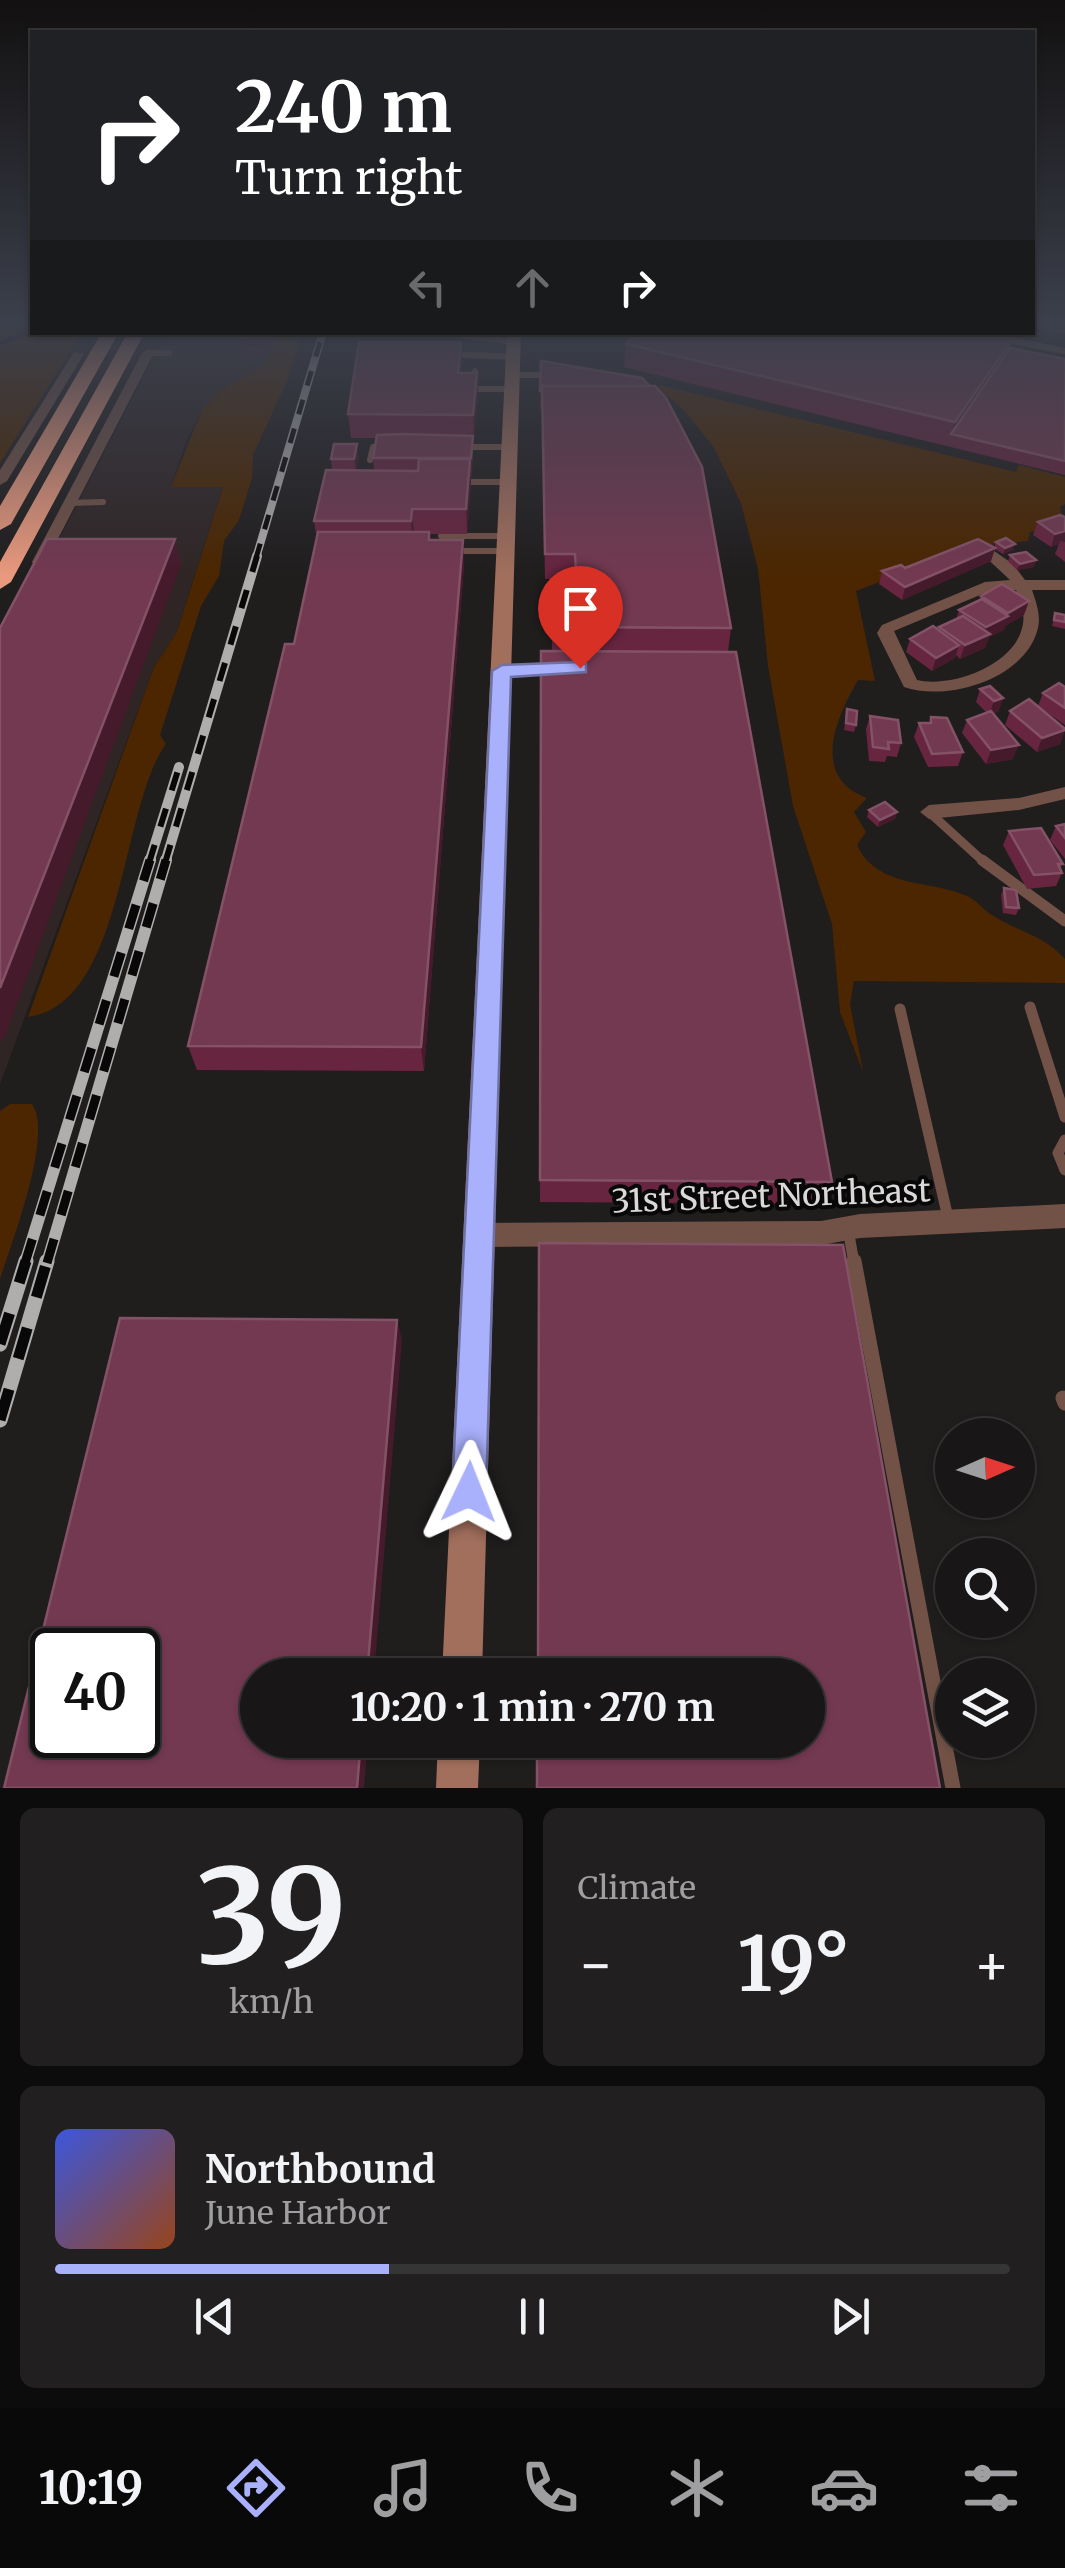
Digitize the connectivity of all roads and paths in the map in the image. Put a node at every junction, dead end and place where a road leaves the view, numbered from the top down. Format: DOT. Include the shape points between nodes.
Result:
graph roads {
  1 [pos="45,408"];
  2 [pos="67,408"];
  3 [pos="94,408"];
  4 [pos="118,408"];
  5 [pos="511,408"];
  6 [pos="510,446"];
  7 [pos="392,447"];
  8 [pos="450,447"];
  9 [pos="370,460"];
  10 [pos="0,481"];
  11 [pos="455,482"];
  12 [pos="509,482"];
  13 [pos="69,502"];
  14 [pos="103,502"];
  15 [pos="0,524"];
  16 [pos="441,536"];
  17 [pos="506,543"];
  18 [pos="984,548"];
  19 [pos="445,551"];
  20 [pos="32,576"];
  21 [pos="0,582"];
  22 [pos="1023,586"];
  23 [pos="1065,586"];
  24 [pos="562,668"];
  25 [pos="502,671"];
  26 [pos="1065,794"];
  27 [pos="929,812"];
  28 [pos="1065,921"];
  29 [pos="1030,1007"];
  30 [pos="900,1009"];
  31 [pos="1065,1117"];
  32 [pos="1065,1140"];
  33 [pos="1065,1170"];
  34 [pos="1065,1216"];
  35 [pos="950,1223"];
  36 [pos="848,1228"];
  37 [pos="479,1235"];
  38 [pos="463,1658"];
  39 [pos="458,1758"];
  40 [pos="457,1788"];
  41 [pos="952,1788"];
  1 -- 10 [label="street"];
  2 -- 15 [label="highway"];
  3 -- 21 [label="highway"];
  4 -- 13 [label="street"];
  5 -- 6 [label="street"];
  6 -- 8 [label="lane"];
  6 -- 12 [label="street"];
  7 -- 9 [label="lane" via="372,447"];
  11 -- 12 [label="lane"];
  12 -- 17 [label="street"];
  13 -- 14 [label="lane"];
  13 -- 20 [label="street"];
  16 -- 17 [label="lane"];
  17 -- 19 [label="lane"];
  17 -- 25 [label="street"];
  18 -- 22 [label="street"];
  22 -- 22 [label="street" via="1033,630 1010,660 944,686 924,688 904,679 888,628 990,585"];
  22 -- 23 [label="street"];
  24 -- 25 [label="lane"];
  25 -- 37 [label="street"];
  26 -- 27 [label="street"];
  27 -- 28 [label="lane" via="988,866"];
  29 -- 31 [label="lane"];
  30 -- 35 [label="lane"];
  32 -- 33 [label="lane" via="1058,1154"];
  34 -- 35 [label="street, 31st Street Northeast"];
  35 -- 36 [label="street, 31st Street Northeast"];
  36 -- 37 [label="street, 31st Street Northeast"];
  36 -- 41 [label="lane"];
  37 -- 38 [label="street"];
  39 -- 40 [label="street"];
}
